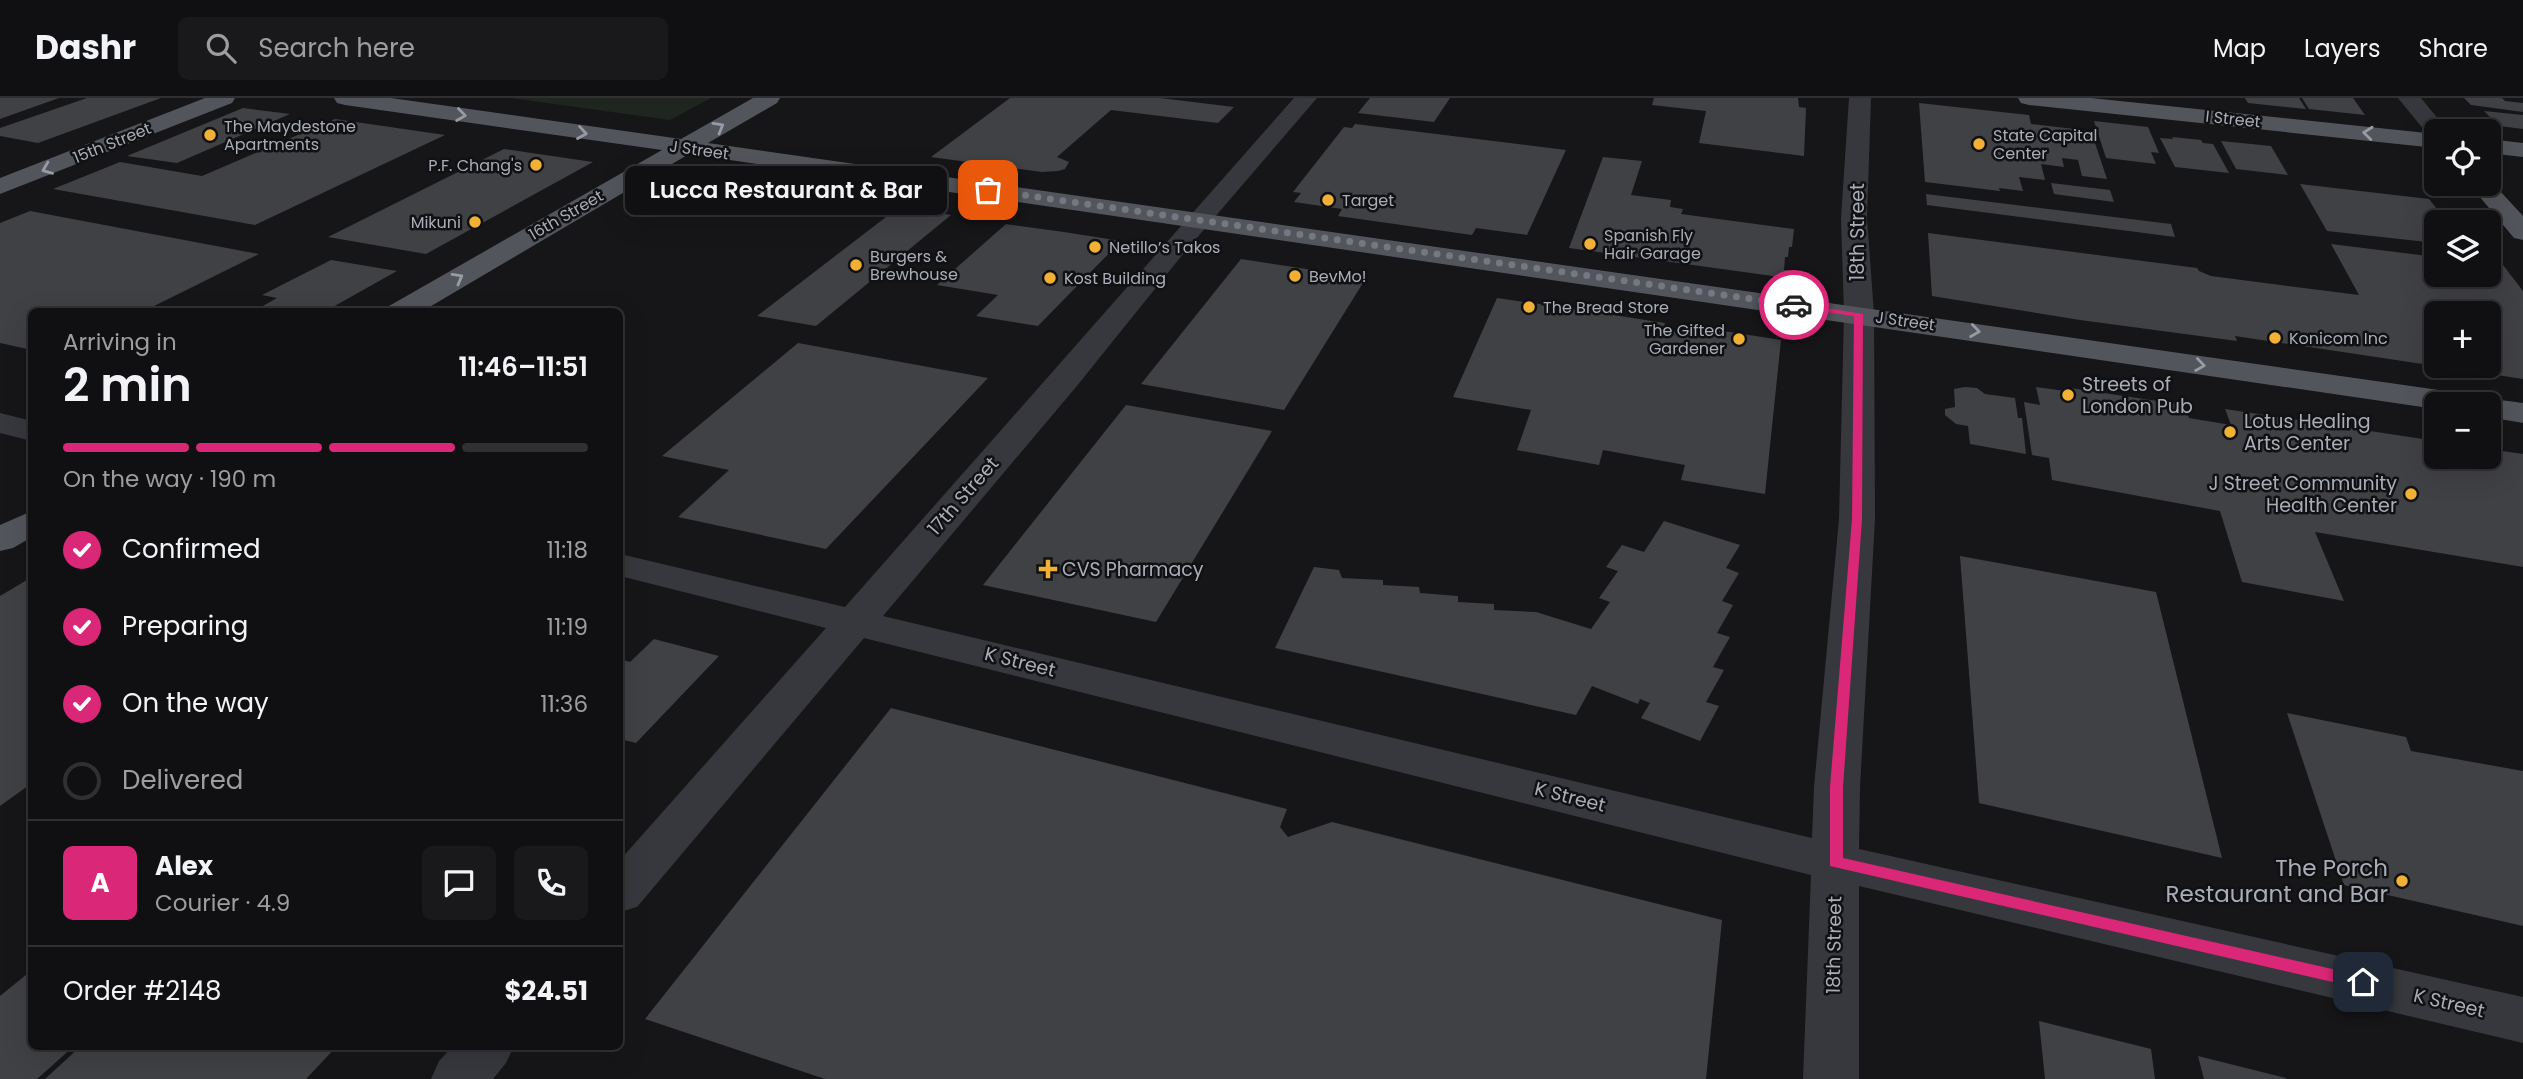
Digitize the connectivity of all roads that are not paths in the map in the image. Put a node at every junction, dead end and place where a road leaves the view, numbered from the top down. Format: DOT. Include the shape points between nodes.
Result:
graph roads {
  1 [pos="224,98"];
  2 [pos="345,98"];
  3 [pos="769,98"];
  4 [pos="1306,98"];
  5 [pos="1860,98"];
  6 [pos="2029,98"];
  7 [pos="2409,98"];
  8 [pos="2427,119"];
  9 [pos="2424,140"];
  10 [pos="2501,147"];
  11 [pos="682,148"];
  12 [pos="2523,150"];
  13 [pos="0,187"];
  14 [pos="2492,196"];
  15 [pos="1198,221"];
  16 [pos="2523,232"];
  17 [pos="406,308"];
  18 [pos="1858,314"];
  19 [pos="2424,398"];
  20 [pos="2501,409"];
  21 [pos="2523,413"];
  22 [pos="0,424"];
  23 [pos="28,431"];
  24 [pos="28,524"];
  25 [pos="0,540"];
  26 [pos="623,566"];
  27 [pos="853,621"];
  28 [pos="1835,862"];
  29 [pos="623,889"];
  30 [pos="2523,1020"];
  31 [pos="483,1050"];
  32 [pos="458,1079"];
  33 [pos="1830,1079"];
  1 -- 13 [label="main road, 15th Street, one-way"];
  2 -- 11 [label="main road, J Street, one-way"];
  11 -- 3 [label="main road, 16th Street, one-way"];
  4 -- 15 [label="street, 17th Street"];
  5 -- 18 [label="street, 18th Street" via="1854,218"];
  9 -- 6 [label="main road, I Street, one-way"];
  7 -- 8 [label="street"];
  10 -- 12 [label="main road"];
  11 -- 15 [label="main road, J Street"];
  17 -- 11 [label="main road, 16th Street, one-way"];
  14 -- 16 [label="main road"];
  15 -- 18 [label="main road, J Street"];
  15 -- 27 [label="street, 17th Street"];
  18 -- 19 [label="main road, J Street, one-way"];
  18 -- 28 [label="street, 18th Street" via="1857,519"];
  20 -- 21 [label="main road"];
  22 -- 23 [label="street"];
  24 -- 25 [label="main road"];
  26 -- 27 [label="street, K Street"];
  27 -- 28 [label="street, K Street"];
  27 -- 29 [label="street, 17th Street"];
  28 -- 30 [label="street, K Street"];
  28 -- 33 [label="street, 18th Street"];
  31 -- 32 [label="street"];
}
